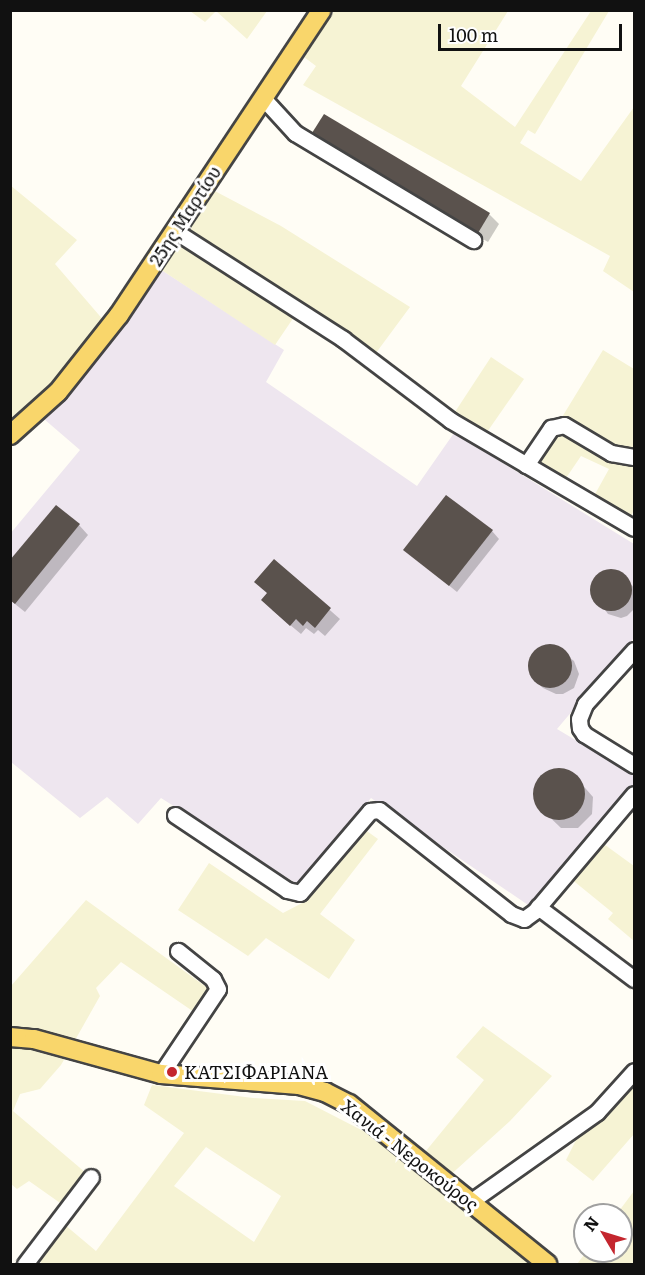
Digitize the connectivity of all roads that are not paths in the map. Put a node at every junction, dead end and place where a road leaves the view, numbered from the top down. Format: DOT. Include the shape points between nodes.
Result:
graph roads {
  1 [pos="322,10"];
  2 [pos="262,97"];
  3 [pos="175,231"];
  4 [pos="473,240"];
  5 [pos="10,435"];
  6 [pos="634,457"];
  7 [pos="526,465"];
  8 [pos="634,528"];
  9 [pos="634,650"];
  10 [pos="634,765"];
  11 [pos="634,794"];
  12 [pos="176,815"];
  13 [pos="538,907"];
  14 [pos="178,951"];
  15 [pos="634,979"];
  16 [pos="10,1037"];
  17 [pos="634,1071"];
  18 [pos="160,1074"];
  19 [pos="91,1178"];
  20 [pos="470,1202"];
  21 [pos="25,1264"];
  22 [pos="548,1264"];
  1 -- 2 [label="main road, 25ης Μαρτίου"];
  2 -- 3 [label="main road, 25ης Μαρτίου"];
  2 -- 4 [label="street" via="295,134"];
  3 -- 5 [label="main road, 25ης Μαρτίου" via="113,324 58,392"];
  3 -- 7 [label="street" via="343,339 450,420"];
  6 -- 7 [label="street" via="611,453 558,425 546,434"];
  7 -- 8 [label="street"];
  9 -- 10 [label="street" via="585,704 579,719 584,734"];
  11 -- 13 [label="street"];
  12 -- 13 [label="street" via="287,890 300,893 370,811 379,810 518,918 529,917"];
  13 -- 15 [label="street"];
  14 -- 18 [label="street" via="213,979 217,993"];
  16 -- 18 [label="main road, Χανιά - Νεροκούρος" via="34,1039"];
  17 -- 20 [label="street" via="597,1112"];
  18 -- 20 [label="main road, Χανιά - Νεροκούρος" via="299,1085 325,1092 349,1104"];
  19 -- 21 [label="street"];
  20 -- 22 [label="main road, Χανιά - Νεροκούρος"];
}
